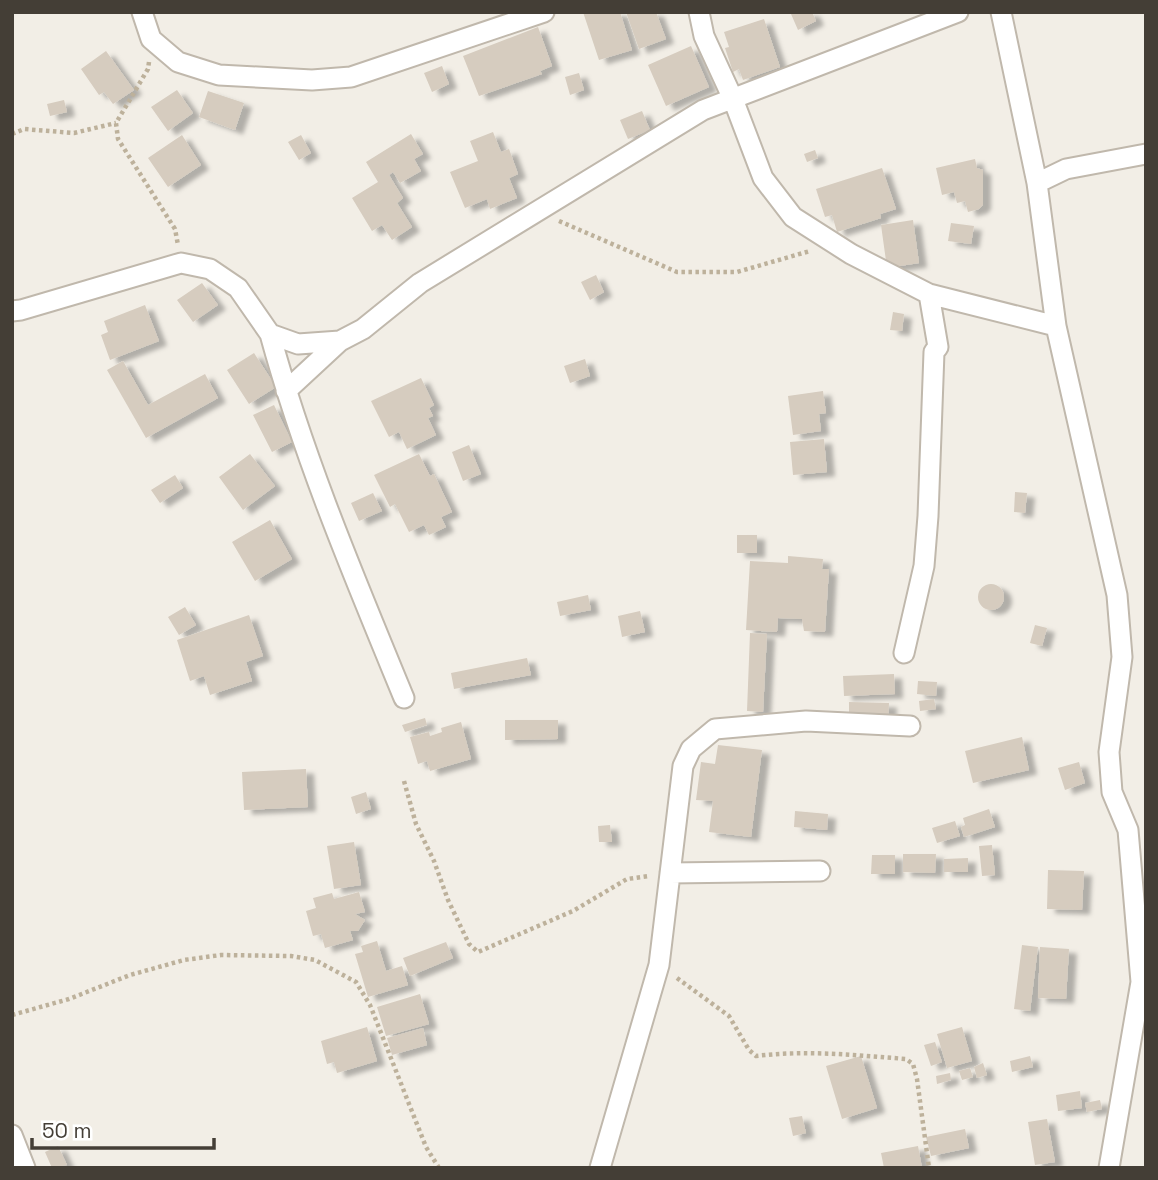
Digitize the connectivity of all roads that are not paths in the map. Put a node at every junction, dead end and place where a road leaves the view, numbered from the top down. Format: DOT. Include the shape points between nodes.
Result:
graph roads {
  1 [pos="142,12"];
  2 [pos="544,12"];
  3 [pos="699,12"];
  4 [pos="958,12"];
  5 [pos="1000,12"];
  6 [pos="733,99"];
  7 [pos="1146,154"];
  8 [pos="1037,183"];
  9 [pos="929,294"];
  10 [pos="12,311"];
  11 [pos="1056,326"];
  12 [pos="270,334"];
  13 [pos="340,341"];
  14 [pos="286,391"];
  15 [pos="904,653"];
  16 [pos="404,698"];
  17 [pos="910,726"];
  18 [pos="1137,834"];
  19 [pos="820,871"];
  20 [pos="670,873"];
  21 [pos="12,1135"];
  22 [pos="25,1168"];
  23 [pos="600,1168"];
  24 [pos="1109,1168"];
  1 -- 2 [label="street" via="151,39 178,62 219,75 325,79 351,77"];
  3 -- 6 [label="street" via="704,36"];
  4 -- 6 [label="street"];
  5 -- 8 [label="street"];
  6 -- 9 [label="street" via="763,178 793,217"];
  6 -- 13 [label="street" via="703,110 536,210 420,283 363,329"];
  7 -- 8 [label="street" via="1066,169"];
  8 -- 11 [label="street"];
  9 -- 11 [label="street"];
  9 -- 15 [label="street" via="938,347 934,352 928,516 924,566"];
  10 -- 12 [label="street" via="181,263 210,269 238,288"];
  11 -- 18 [label="street" via="1117,595 1122,657 1109,752 1112,792"];
  12 -- 13 [label="street" via="298,344"];
  12 -- 14 [label="street"];
  13 -- 14 [label="street"];
  14 -- 16 [label="street" via="340,542"];
  17 -- 20 [label="street" via="806,721 715,729 691,749 683,766"];
  18 -- 24 [label="street" via="1141,982"];
  19 -- 20 [label="street"];
  20 -- 23 [label="street" via="659,965"];
  21 -- 22 [label="street"];
}
